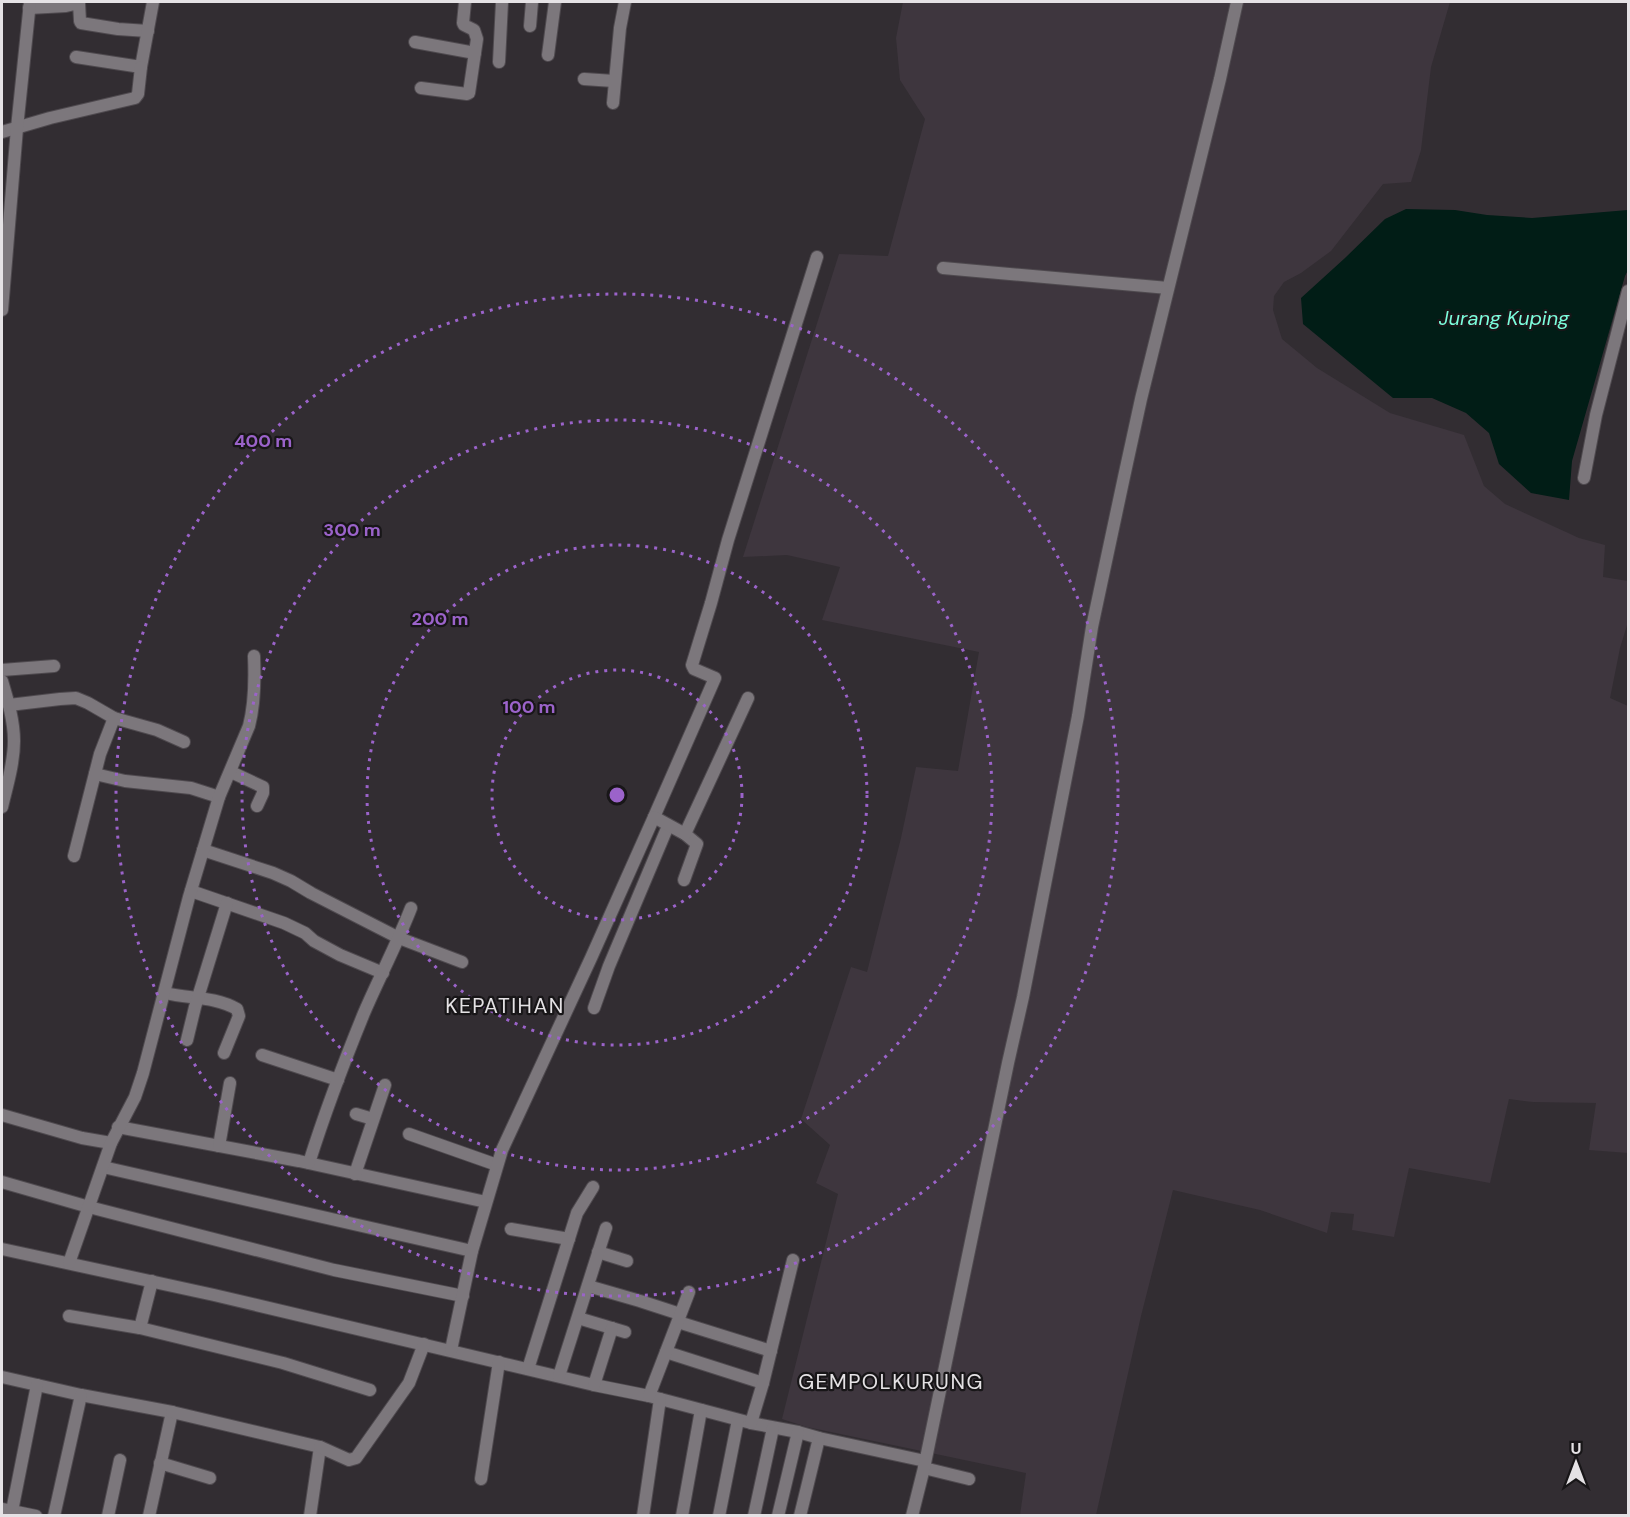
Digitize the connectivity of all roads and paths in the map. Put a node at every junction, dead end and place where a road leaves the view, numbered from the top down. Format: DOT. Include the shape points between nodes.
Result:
graph roads {
  1 [pos="153,2"];
  2 [pos="465,2"];
  3 [pos="502,2"];
  4 [pos="531,2"];
  5 [pos="555,2"];
  6 [pos="625,2"];
  7 [pos="1237,2"];
  8 [pos="29,5"];
  9 [pos="530,26"];
  10 [pos="148,31"];
  11 [pos="415,42"];
  12 [pos="475,52"];
  13 [pos="548,55"];
  14 [pos="76,57"];
  15 [pos="499,62"];
  16 [pos="141,67"];
  17 [pos="584,79"];
  18 [pos="614,81"];
  19 [pos="421,88"];
  20 [pos="613,103"];
  21 [pos="2,132"];
  22 [pos="16,132"];
  23 [pos="817,257"];
  24 [pos="944,268"];
  25 [pos="1168,288"];
  26 [pos="1629,291"];
  27 [pos="2,310"];
  28 [pos="1584,478"];
  29 [pos="254,656"];
  30 [pos="54,666"];
  31 [pos="2,670"];
  32 [pos="2,681"];
  33 [pos="748,698"];
  34 [pos="9,705"];
  35 [pos="114,718"];
  36 [pos="184,742"];
  37 [pos="231,772"];
  38 [pos="95,774"];
  39 [pos="219,797"];
  40 [pos="257,806"];
  41 [pos="2,807"];
  42 [pos="654,817"];
  43 [pos="668,825"];
  44 [pos="685,834"];
  45 [pos="203,850"];
  46 [pos="74,856"];
  47 [pos="684,880"];
  48 [pos="191,891"];
  49 [pos="227,903"];
  50 [pos="411,908"];
  51 [pos="399,938"];
  52 [pos="591,958"];
  53 [pos="462,962"];
  54 [pos="609,966"];
  55 [pos="383,973"];
  56 [pos="165,993"];
  57 [pos="199,997"];
  58 [pos="594,1008"];
  59 [pos="187,1040"];
  60 [pos="224,1053"];
  61 [pos="262,1055"];
  62 [pos="338,1080"];
  63 [pos="230,1083"];
  64 [pos="385,1085"];
  65 [pos="356,1114"];
  66 [pos="2,1116"];
  67 [pos="373,1119"];
  68 [pos="118,1127"];
  69 [pos="409,1134"];
  70 [pos="111,1143"];
  71 [pos="219,1146"];
  72 [pos="309,1163"];
  73 [pos="497,1166"];
  74 [pos="103,1167"];
  75 [pos="355,1174"];
  76 [pos="2,1182"];
  77 [pos="593,1187"];
  78 [pos="486,1202"];
  79 [pos="89,1207"];
  80 [pos="606,1228"];
  81 [pos="511,1229"];
  82 [pos="569,1239"];
  83 [pos="2,1249"];
  84 [pos="472,1251"];
  85 [pos="598,1252"];
  86 [pos="627,1260"];
  87 [pos="794,1260"];
  88 [pos="69,1263"];
  89 [pos="152,1281"];
  90 [pos="588,1286"];
  91 [pos="689,1292"];
  92 [pos="464,1296"];
  93 [pos="69,1316"];
  94 [pos="578,1318"];
  95 [pos="679,1318"];
  96 [pos="140,1328"];
  97 [pos="612,1328"];
  98 [pos="625,1332"];
  99 [pos="423,1344"];
  100 [pos="451,1350"];
  101 [pos="771,1351"];
  102 [pos="666,1352"];
  103 [pos="499,1362"];
  104 [pos="528,1369"];
  105 [pos="559,1376"];
  106 [pos="2,1377"];
  107 [pos="763,1383"];
  108 [pos="37,1385"];
  109 [pos="594,1385"];
  110 [pos="370,1390"];
  111 [pos="81,1395"];
  112 [pos="655,1398"];
  113 [pos="701,1410"];
  114 [pos="172,1412"];
  115 [pos="738,1420"];
  116 [pos="751,1423"];
  117 [pos="773,1428"];
  118 [pos="798,1432"];
  119 [pos="819,1438"];
  120 [pos="320,1448"];
  121 [pos="120,1460"];
  122 [pos="160,1463"];
  123 [pos="924,1464"];
  124 [pos="210,1478"];
  125 [pos="481,1479"];
  126 [pos="969,1479"];
  127 [pos="7,1510"];
  128 [pos="36,1515"];
  129 [pos="54,1515"];
  130 [pos="108,1515"];
  131 [pos="149,1515"];
  132 [pos="310,1515"];
  133 [pos="643,1515"];
  134 [pos="682,1515"];
  135 [pos="719,1515"];
  136 [pos="754,1515"];
  137 [pos="778,1515"];
  138 [pos="800,1515"];
  139 [pos="912,1515"];
  1 -- 10 [label="street"];
  2 -- 12 [label="street" via="463,23 476,34"];
  3 -- 15 [label="street"];
  4 -- 9 [label="street"];
  5 -- 13 [label="street"];
  6 -- 18 [label="street"];
  7 -- 25 [label="street"];
  8 -- 10 [label="street" via="79,3 81,23"];
  8 -- 22 [label="street"];
  10 -- 16 [label="street"];
  11 -- 12 [label="street"];
  12 -- 19 [label="street" via="468,94"];
  14 -- 16 [label="street"];
  16 -- 22 [label="street" via="135,98"];
  17 -- 18 [label="street"];
  18 -- 20 [label="street"];
  21 -- 22 [label="street"];
  22 -- 27 [label="street"];
  23 -- 42 [label="street" via="692,665 715,678"];
  24 -- 25 [label="street"];
  25 -- 123 [label="street" via="1092,627 1023,997"];
  26 -- 28 [label="street" via="1596,415"];
  29 -- 37 [label="street" via="251,720"];
  30 -- 31 [label="street"];
  32 -- 34 [label="street"];
  33 -- 44 [label="street"];
  34 -- 35 [label="street" via="76,698"];
  34 -- 41 [label="street" via="13,753"];
  35 -- 36 [label="street"];
  35 -- 38 [label="street"];
  37 -- 39 [label="street"];
  37 -- 40 [label="street" via="263,787"];
  38 -- 39 [label="street" via="191,788"];
  38 -- 46 [label="street"];
  39 -- 45 [label="street"];
  42 -- 43 [label="street"];
  42 -- 52 [label="street"];
  43 -- 44 [label="street"];
  43 -- 54 [label="street"];
  44 -- 47 [label="street" via="697,844"];
  45 -- 48 [label="street"];
  45 -- 51 [label="street" via="291,881"];
  48 -- 49 [label="street"];
  48 -- 56 [label="street"];
  49 -- 55 [label="street" via="284,923 340,955"];
  49 -- 57 [label="street"];
  50 -- 51 [label="street"];
  51 -- 53 [label="street"];
  51 -- 55 [label="street"];
  52 -- 54 [label="street"];
  52 -- 73 [label="street"];
  54 -- 58 [label="street"];
  55 -- 62 [label="street"];
  56 -- 57 [label="street"];
  56 -- 68 [label="street" via="135,1097"];
  57 -- 59 [label="street"];
  57 -- 60 [label="street" via="213,999 239,1012"];
  61 -- 62 [label="street"];
  62 -- 72 [label="street"];
  63 -- 71 [label="street"];
  64 -- 67 [label="street"];
  65 -- 67 [label="street"];
  66 -- 70 [label="street"];
  67 -- 75 [label="street"];
  68 -- 70 [label="street"];
  68 -- 71 [label="street"];
  69 -- 73 [label="street"];
  70 -- 74 [label="street"];
  71 -- 72 [label="street"];
  72 -- 75 [label="street"];
  73 -- 78 [label="street"];
  74 -- 79 [label="street"];
  74 -- 84 [label="street"];
  75 -- 78 [label="street"];
  76 -- 79 [label="street"];
  77 -- 82 [label="street" via="577,1213"];
  78 -- 84 [label="street"];
  79 -- 88 [label="street"];
  79 -- 92 [label="street" via="334,1270"];
  80 -- 85 [label="street"];
  81 -- 82 [label="street"];
  82 -- 104 [label="street"];
  83 -- 88 [label="street"];
  84 -- 92 [label="street"];
  85 -- 86 [label="street"];
  85 -- 90 [label="street"];
  87 -- 101 [label="street"];
  88 -- 89 [label="street"];
  89 -- 96 [label="street"];
  89 -- 99 [label="street"];
  90 -- 94 [label="street"];
  90 -- 95 [label="street" via="640,1300"];
  91 -- 95 [label="street"];
  92 -- 100 [label="street"];
  93 -- 96 [label="street"];
  94 -- 97 [label="street"];
  94 -- 105 [label="street"];
  95 -- 101 [label="street"];
  95 -- 102 [label="street"];
  96 -- 110 [label="street"];
  97 -- 98 [label="street"];
  97 -- 109 [label="street"];
  99 -- 100 [label="street"];
  99 -- 120 [label="street" via="409,1383 356,1458 349,1460"];
  100 -- 103 [label="street"];
  101 -- 107 [label="street"];
  102 -- 107 [label="street"];
  102 -- 112 [label="street"];
  103 -- 104 [label="street"];
  103 -- 125 [label="street"];
  104 -- 105 [label="street"];
  105 -- 109 [label="street"];
  106 -- 108 [label="street"];
  107 -- 116 [label="street"];
  108 -- 111 [label="street"];
  108 -- 127 [label="street"];
  109 -- 112 [label="street"];
  111 -- 114 [label="street"];
  111 -- 129 [label="street"];
  112 -- 113 [label="street"];
  112 -- 133 [label="street"];
  113 -- 115 [label="street"];
  113 -- 134 [label="street"];
  114 -- 120 [label="street"];
  114 -- 122 [label="street"];
  115 -- 116 [label="street"];
  115 -- 135 [label="street"];
  116 -- 117 [label="street"];
  117 -- 118 [label="street"];
  117 -- 136 [label="street"];
  118 -- 119 [label="street"];
  118 -- 137 [label="street"];
  119 -- 123 [label="street"];
  119 -- 138 [label="street"];
  120 -- 132 [label="street"];
  121 -- 130 [label="street"];
  122 -- 124 [label="street"];
  122 -- 131 [label="street"];
  123 -- 126 [label="street"];
  123 -- 139 [label="street"];
  127 -- 128 [label="street"];
}
